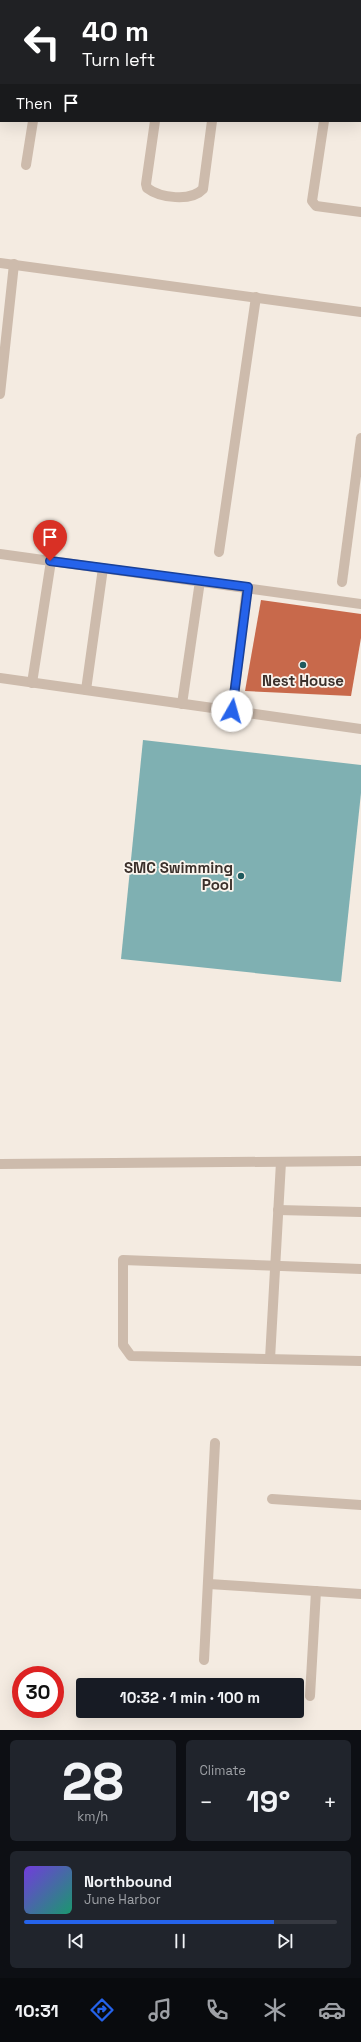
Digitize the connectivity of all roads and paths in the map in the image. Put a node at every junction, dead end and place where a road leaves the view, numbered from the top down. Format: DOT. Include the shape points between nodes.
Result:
graph roads {
  1 [pos="33,122"];
  2 [pos="155,122"];
  3 [pos="212,122"];
  4 [pos="324,122"];
  5 [pos="26,165"];
  6 [pos="361,212"];
  7 [pos="0,262"];
  8 [pos="14,264"];
  9 [pos="256,297"];
  10 [pos="361,312"];
  11 [pos="0,394"];
  12 [pos="361,438"];
  13 [pos="219,552"];
  14 [pos="0,554"];
  15 [pos="50,561"];
  16 [pos="103,568"];
  17 [pos="200,581"];
  18 [pos="342,582"];
  19 [pos="248,587"];
  20 [pos="361,604"];
  21 [pos="0,678"];
  22 [pos="32,683"];
  23 [pos="86,690"];
  24 [pos="182,704"];
  25 [pos="232,711"];
  26 [pos="361,725"];
  27 [pos="361,729"];
  28 [pos="361,1161"];
  29 [pos="281,1162"];
  30 [pos="0,1164"];
  31 [pos="278,1210"];
  32 [pos="361,1212"];
  33 [pos="275,1266"];
  34 [pos="361,1269"];
  35 [pos="270,1359"];
  36 [pos="361,1361"];
  37 [pos="215,1442"];
  38 [pos="272,1499"];
  39 [pos="361,1505"];
  40 [pos="209,1584"];
  41 [pos="316,1591"];
  42 [pos="361,1594"];
  43 [pos="204,1660"];
  44 [pos="310,1696"];
  1 -- 5 [label="street"];
  2 -- 3 [label="street" via="147,188 159,194 189,197 199,194 203,189"];
  4 -- 6 [label="street" via="312,201 316,206"];
  7 -- 8 [label="street"];
  8 -- 9 [label="street"];
  8 -- 11 [label="street"];
  9 -- 10 [label="street"];
  9 -- 13 [label="street"];
  12 -- 18 [label="street"];
  14 -- 15 [label="street"];
  15 -- 16 [label="street"];
  15 -- 22 [label="street"];
  16 -- 17 [label="street"];
  16 -- 23 [label="street"];
  17 -- 19 [label="street"];
  17 -- 24 [label="street"];
  19 -- 20 [label="street"];
  19 -- 25 [label="street"];
  21 -- 22 [label="street"];
  22 -- 23 [label="street"];
  23 -- 24 [label="street"];
  24 -- 25 [label="street"];
  25 -- 27 [label="street"];
  26 -- 27 [label="street"];
  28 -- 29 [label="street"];
  29 -- 30 [label="street"];
  29 -- 31 [label="street"];
  31 -- 32 [label="street"];
  31 -- 33 [label="street"];
  33 -- 34 [label="street"];
  33 -- 35 [label="street"];
  33 -- 35 [label="street" via="123,1260 123,1345 131,1356"];
  35 -- 36 [label="street"];
  37 -- 40 [label="street"];
  38 -- 39 [label="street"];
  40 -- 41 [label="street"];
  40 -- 43 [label="street"];
  41 -- 42 [label="street"];
  41 -- 44 [label="street"];
}
